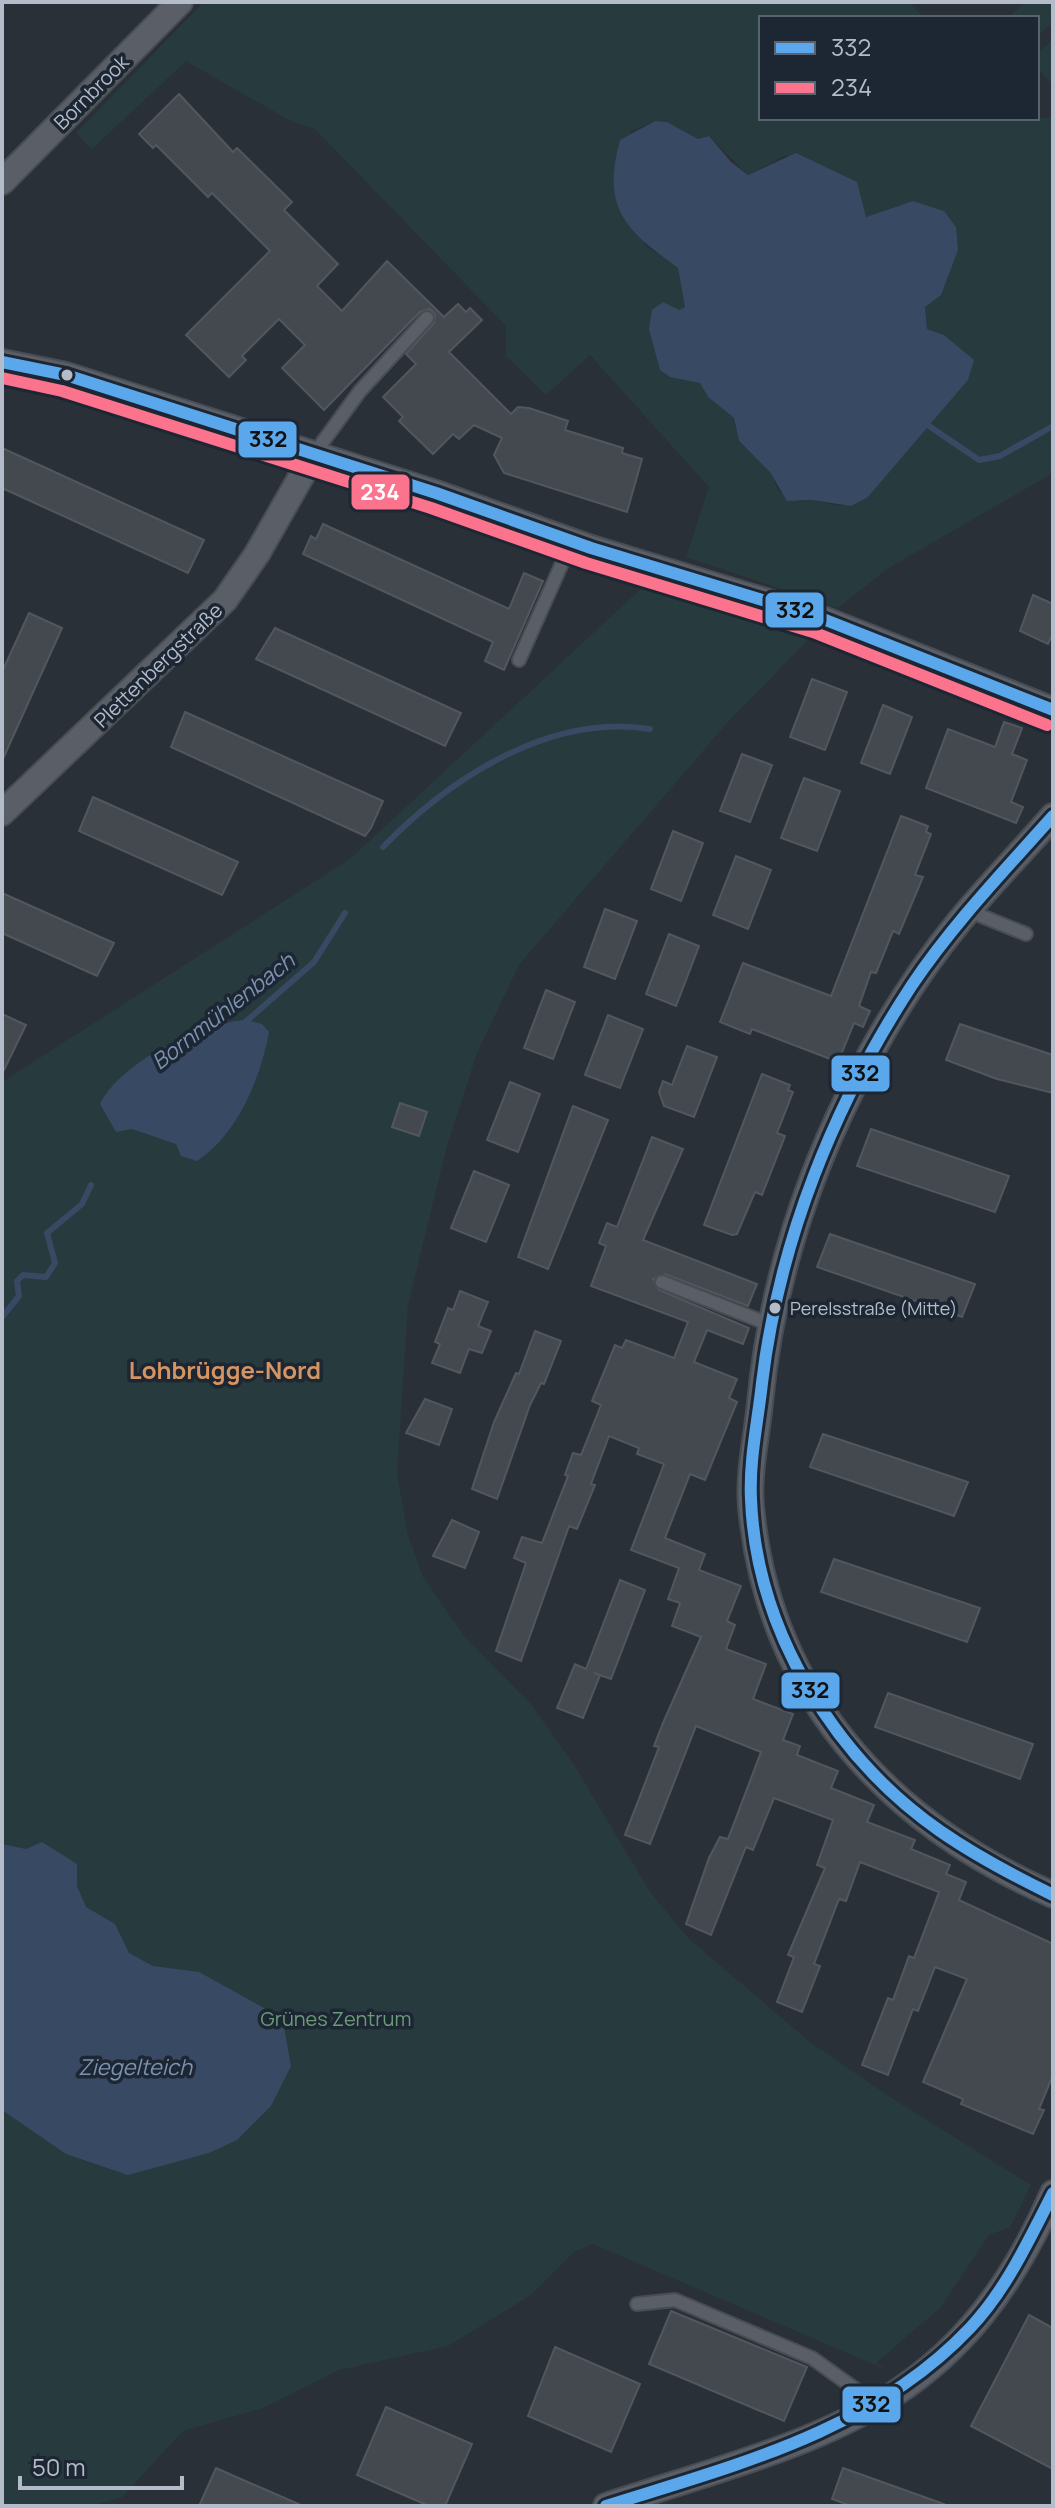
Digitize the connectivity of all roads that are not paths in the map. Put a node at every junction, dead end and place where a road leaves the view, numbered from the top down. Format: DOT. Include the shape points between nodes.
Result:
graph roads {
  1 [pos="180,2"];
  2 [pos="2,182"];
  3 [pos="427,318"];
  4 [pos="2,362"];
  5 [pos="314,454"];
  6 [pos="572,541"];
  7 [pos="519,660"];
  8 [pos="1053,710"];
  9 [pos="2,813"];
  10 [pos="1053,816"];
  11 [pos="969,911"];
  12 [pos="1026,934"];
  13 [pos="662,1282"];
  14 [pos="771,1325"];
  15 [pos="1053,1895"];
  16 [pos="1053,2193"];
  17 [pos="637,2304"];
  18 [pos="879,2406"];
  19 [pos="606,2506"];
  1 -- 2 [label="street, Bornbrook"];
  3 -- 5 [label="lane" via="360,391"];
  4 -- 5 [label="street" via="66,375"];
  5 -- 6 [label="street"];
  5 -- 9 [label="street, Plettenbergstraße" via="225,600"];
  6 -- 7 [label="lane"];
  6 -- 8 [label="street" via="818,617"];
  10 -- 11 [label="street"];
  11 -- 12 [label="lane"];
  11 -- 14 [label="street" via="900,1008 850,1092 780,1271"];
  13 -- 14 [label="lane"];
  14 -- 15 [label="street" via="751,1504 769,1597 793,1665 827,1721 904,1807 993,1868"];
  16 -- 18 [label="street" via="1032,2238 976,2324 946,2356"];
  17 -- 18 [label="lane" via="675,2300 684,2310 759,2342 812,2358"];
  18 -- 19 [label="street" via="828,2431"];
}
